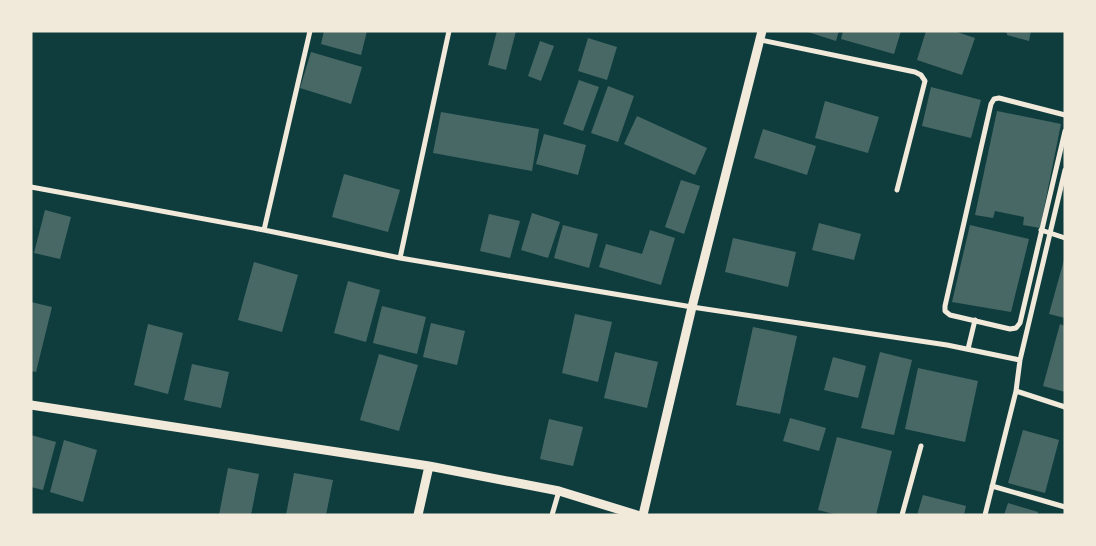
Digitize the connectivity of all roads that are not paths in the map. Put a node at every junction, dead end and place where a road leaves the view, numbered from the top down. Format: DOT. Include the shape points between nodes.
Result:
graph roads {
  1 [pos="310,31"];
  2 [pos="449,31"];
  3 [pos="761,36"];
  4 [pos="1065,115"];
  5 [pos="1065,131"];
  6 [pos="1065,170"];
  7 [pos="31,187"];
  8 [pos="897,190"];
  9 [pos="264,230"];
  10 [pos="1041,230"];
  11 [pos="1050,233"];
  12 [pos="1065,238"];
  13 [pos="400,258"];
  14 [pos="692,307"];
  15 [pos="975,320"];
  16 [pos="968,349"];
  17 [pos="1020,360"];
  18 [pos="1016,391"];
  19 [pos="31,405"];
  20 [pos="1065,407"];
  21 [pos="921,446"];
  22 [pos="429,466"];
  23 [pos="992,486"];
  24 [pos="559,491"];
  25 [pos="1065,508"];
  26 [pos="418,515"];
  27 [pos="552,515"];
  28 [pos="637,515"];
  29 [pos="643,515"];
  30 [pos="902,515"];
  31 [pos="985,515"];
  1 -- 9 [label="street"];
  2 -- 13 [label="street"];
  3 -- 8 [label="street" via="921,75 924,81"];
  3 -- 14 [label="street"];
  4 -- 15 [label="street" via="999,98 990,104 945,306 950,315"];
  5 -- 10 [label="street"];
  6 -- 11 [label="street"];
  7 -- 9 [label="street"];
  9 -- 13 [label="street"];
  10 -- 11 [label="street"];
  10 -- 15 [label="street" via="1020,323 1010,329"];
  11 -- 12 [label="street"];
  11 -- 17 [label="street"];
  13 -- 14 [label="street"];
  14 -- 16 [label="street"];
  14 -- 29 [label="street"];
  15 -- 16 [label="street"];
  16 -- 17 [label="street"];
  17 -- 18 [label="street"];
  18 -- 20 [label="street"];
  18 -- 23 [label="street"];
  19 -- 22 [label="street"];
  21 -- 30 [label="street"];
  22 -- 24 [label="street"];
  22 -- 26 [label="street"];
  23 -- 25 [label="street"];
  23 -- 31 [label="street"];
  24 -- 27 [label="street"];
  24 -- 28 [label="street"];
}
